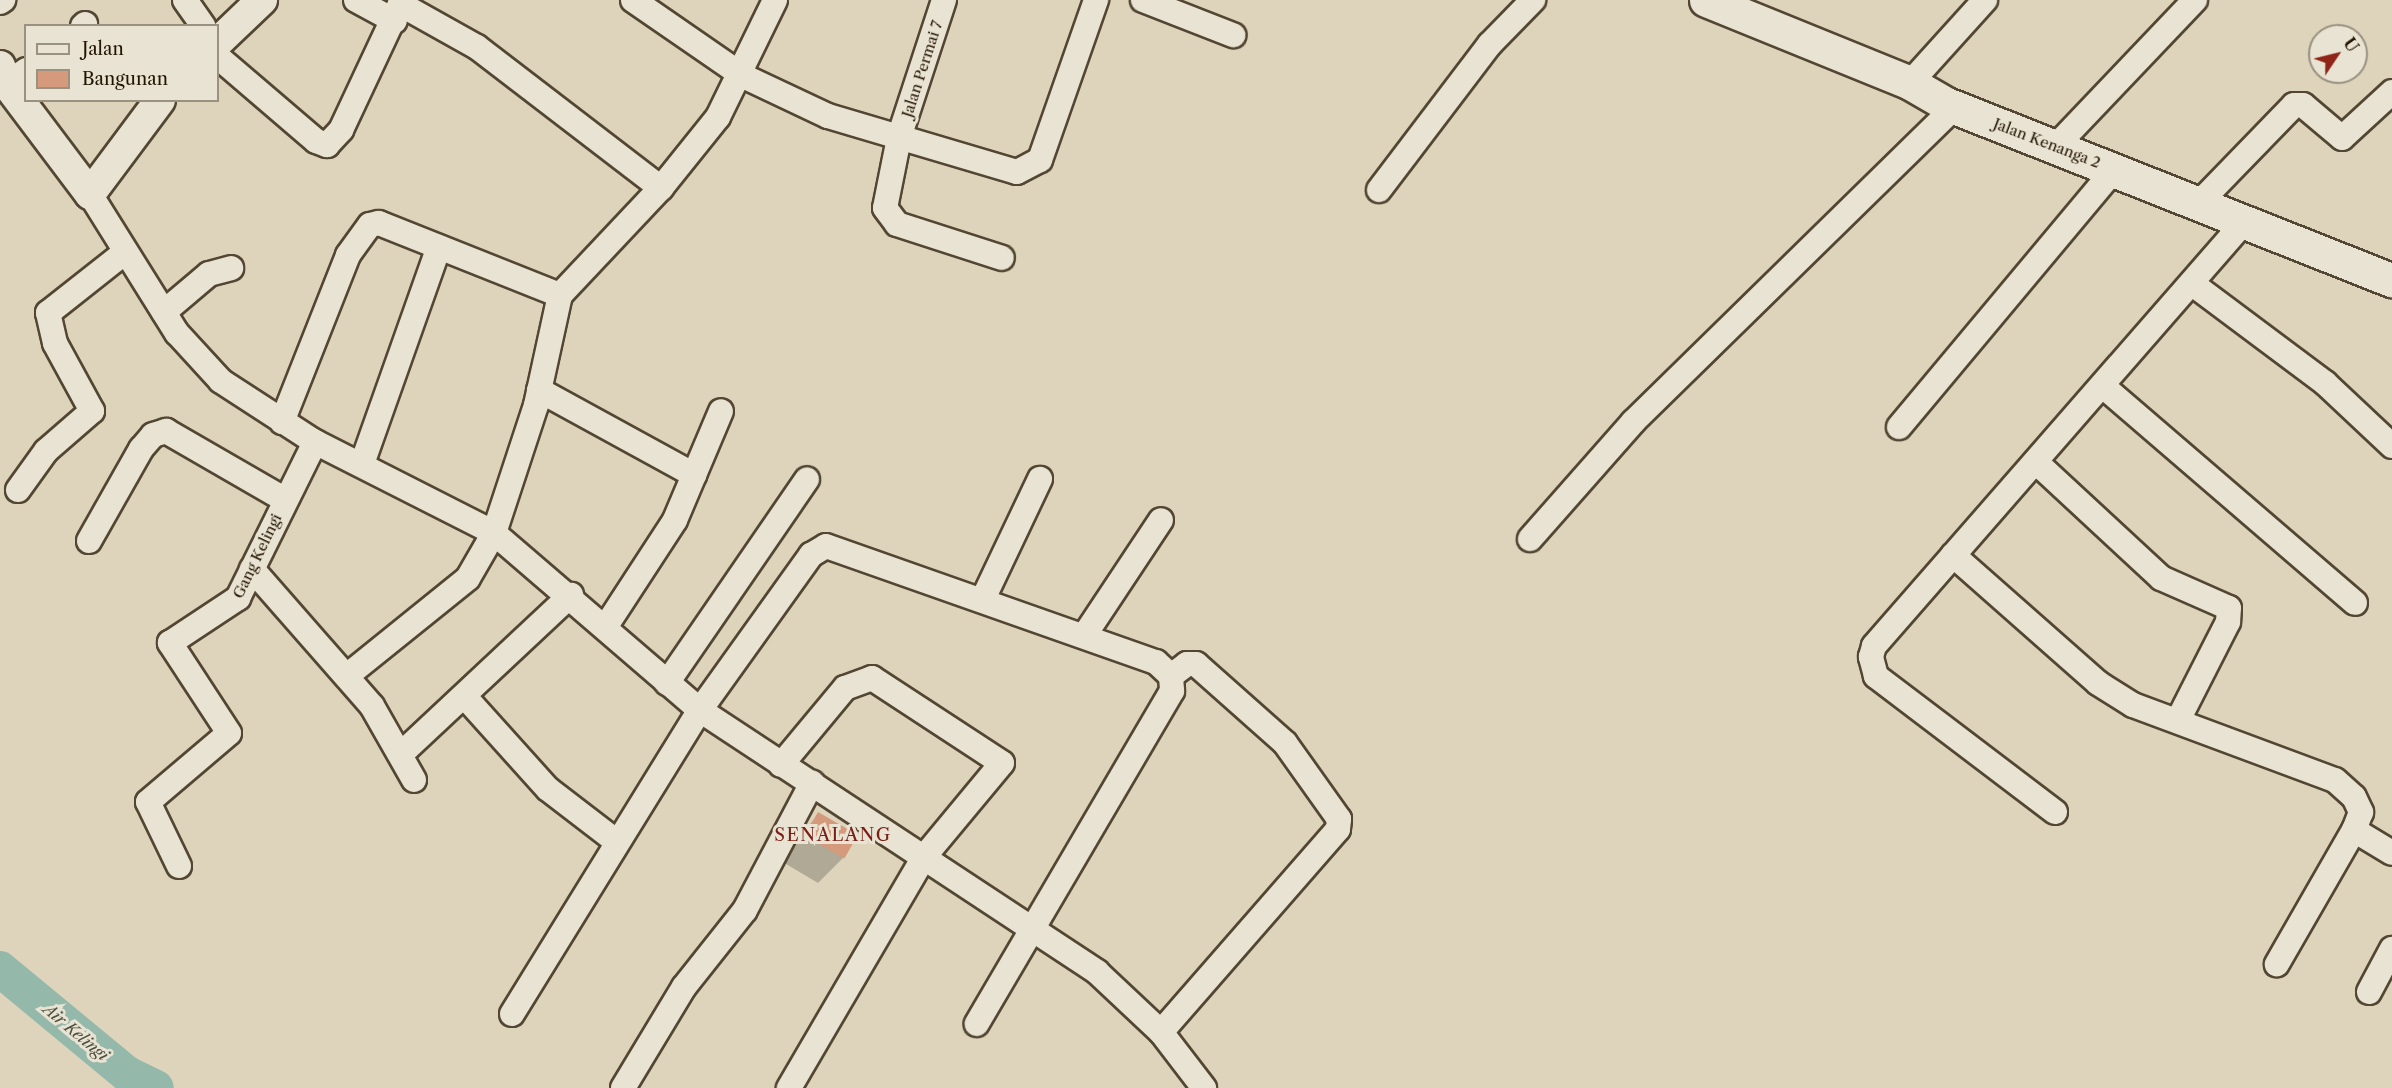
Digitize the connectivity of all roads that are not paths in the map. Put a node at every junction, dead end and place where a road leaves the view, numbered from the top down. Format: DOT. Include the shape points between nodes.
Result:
graph roads {
  1 [pos="185,0"];
  2 [pos="262,0"];
  3 [pos="357,0"];
  4 [pos="633,0"];
  5 [pos="776,0"];
  6 [pos="944,0"];
  7 [pos="1096,0"];
  8 [pos="1143,0"];
  9 [pos="1533,0"];
  10 [pos="1706,0"];
  11 [pos="1985,0"];
  12 [pos="2195,0"];
  13 [pos="399,8"];
  14 [pos="1751,8"];
  15 [pos="202,24"];
  16 [pos="1233,35"];
  17 [pos="219,41"];
  18 [pos="219,58"];
  19 [pos="11,74"];
  20 [pos="743,76"];
  21 [pos="1910,83"];
  22 [pos="2392,92"];
  23 [pos="24,94"];
  24 [pos="29,102"];
  25 [pos="159,102"];
  26 [pos="1955,107"];
  27 [pos="899,138"];
  28 [pos="2055,147"];
  29 [pos="2114,170"];
  30 [pos="661,188"];
  31 [pos="1379,190"];
  32 [pos="90,194"];
  33 [pos="2199,203"];
  34 [pos="2245,221"];
  35 [pos="439,247"];
  36 [pos="124,253"];
  37 [pos="1002,258"];
  38 [pos="231,268"];
  39 [pos="2392,280"];
  40 [pos="2194,285"];
  41 [pos="560,295"];
  42 [pos="164,312"];
  43 [pos="2104,387"];
  44 [pos="539,390"];
  45 [pos="721,411"];
  46 [pos="282,422"];
  47 [pos="1899,427"];
  48 [pos="315,442"];
  49 [pos="2392,446"];
  50 [pos="2037,463"];
  51 [pos="362,464"];
  52 [pos="694,475"];
  53 [pos="807,479"];
  54 [pos="1040,479"];
  55 [pos="18,490"];
  56 [pos="284,499"];
  57 [pos="1161,519"];
  58 [pos="494,533"];
  59 [pos="1530,539"];
  60 [pos="89,541"];
  61 [pos="1953,555"];
  62 [pos="252,569"];
  63 [pos="571,595"];
  64 [pos="983,599"];
  65 [pos="2355,603"];
  66 [pos="606,626"];
  67 [pos="1084,636"];
  68 [pos="348,675"];
  69 [pos="1171,676"];
  70 [pos="667,683"];
  71 [pos="466,698"];
  72 [pos="700,710"];
  73 [pos="2178,720"];
  74 [pos="401,754"];
  75 [pos="782,765"];
  76 [pos="414,780"];
  77 [pos="812,783"];
  78 [pos="2055,812"];
  79 [pos="2354,830"];
  80 [pos="617,842"];
  81 [pos="2392,853"];
  82 [pos="924,857"];
  83 [pos="179,866"];
  84 [pos="1030,928"];
  85 [pos="2392,949"];
  86 [pos="2277,964"];
  87 [pos="2369,992"];
  88 [pos="513,1014"];
  89 [pos="977,1024"];
  90 [pos="1161,1032"];
  91 [pos="623,1088"];
  92 [pos="789,1088"];
  93 [pos="1204,1088"];
  1 -- 15 [label="street"];
  2 -- 17 [label="street"];
  3 -- 13 [label="street"];
  4 -- 20 [label="street"];
  5 -- 20 [label="street"];
  6 -- 27 [label="street, Jalan Permai 7"];
  7 -- 27 [label="street" via="1040,160 1017,172"];
  8 -- 16 [label="street"];
  9 -- 31 [label="street" via="1490,44"];
  10 -- 14 [label="main road, Jalan Kenanga 2"];
  11 -- 21 [label="street"];
  12 -- 28 [label="street"];
  13 -- 18 [label="street" via="341,130 327,145 316,141"];
  13 -- 30 [label="street" via="477,47"];
  14 -- 21 [label="main road, Jalan Kenanga 2"];
  19 -- 23 [label="street"];
  20 -- 27 [label="street" via="828,116"];
  20 -- 30 [label="street" via="718,117"];
  21 -- 26 [label="main road, Jalan Kenanga 2"];
  22 -- 33 [label="street" via="2342,138 2303,105 2294,105"];
  24 -- 32 [label="street"];
  25 -- 32 [label="street"];
  26 -- 28 [label="main road, Jalan Kenanga 2"];
  26 -- 59 [label="street" via="1633,422"];
  27 -- 37 [label="street, Jalan Permai 7" via="885,208 890,217 897,224"];
  28 -- 29 [label="main road, Jalan Kenanga 2"];
  29 -- 33 [label="main road, Jalan Kenanga 2"];
  29 -- 47 [label="street"];
  30 -- 41 [label="street"];
  32 -- 36 [label="street"];
  33 -- 34 [label="main road, Jalan Kenanga 2"];
  34 -- 39 [label="main road, Jalan Kenanga 2"];
  34 -- 40 [label="street"];
  35 -- 41 [label="street"];
  35 -- 46 [label="street" via="379,223 362,230"];
  35 -- 51 [label="street"];
  36 -- 42 [label="street"];
  36 -- 55 [label="street" via="48,314 56,343 92,411 46,451"];
  38 -- 42 [label="street" via="209,274"];
  40 -- 43 [label="street"];
  40 -- 49 [label="street" via="2325,383"];
  41 -- 44 [label="street"];
  42 -- 46 [label="street" via="203,366"];
  43 -- 50 [label="street"];
  43 -- 65 [label="street"];
  44 -- 52 [label="street"];
  44 -- 58 [label="street"];
  45 -- 52 [label="street"];
  46 -- 48 [label="street"];
  48 -- 51 [label="street"];
  48 -- 56 [label="street, Gang Kelingi"];
  50 -- 61 [label="street"];
  50 -- 73 [label="street" via="2161,578 2229,608 2228,622"];
  51 -- 58 [label="street"];
  52 -- 66 [label="street" via="670,530"];
  53 -- 70 [label="street"];
  54 -- 64 [label="street"];
  56 -- 60 [label="street" via="166,431 153,435 141,449"];
  56 -- 62 [label="street, Gang Kelingi"];
  57 -- 67 [label="street"];
  58 -- 63 [label="street"];
  58 -- 68 [label="street" via="468,578"];
  61 -- 73 [label="street" via="2098,683 2133,705"];
  61 -- 78 [label="street" via="1875,646 1870,667"];
  62 -- 68 [label="street"];
  62 -- 83 [label="street, Gang Kelingi" via="227,610 171,643 229,733 148,802"];
  63 -- 66 [label="street"];
  63 -- 71 [label="street"];
  64 -- 67 [label="street"];
  64 -- 72 [label="street" via="834,548 818,548"];
  66 -- 70 [label="street"];
  67 -- 69 [label="street" via="1156,662"];
  68 -- 74 [label="street"];
  69 -- 84 [label="street" via="1172,691"];
  69 -- 90 [label="street" via="1187,664 1196,664 1285,743 1339,819 1338,829"];
  70 -- 72 [label="street"];
  71 -- 74 [label="street"];
  71 -- 80 [label="street" via="548,789"];
  72 -- 75 [label="street"];
  72 -- 80 [label="street"];
  73 -- 79 [label="street" via="2335,780 2354,797 2361,812"];
  74 -- 76 [label="street"];
  75 -- 77 [label="street"];
  75 -- 82 [label="street" via="845,688 872,678 987,749 999,758 999,771"];
  77 -- 82 [label="street"];
  77 -- 91 [label="street" via="745,910 684,987"];
  79 -- 81 [label="street"];
  79 -- 86 [label="street"];
  80 -- 88 [label="street"];
  82 -- 84 [label="street"];
  82 -- 92 [label="street"];
  84 -- 89 [label="street"];
  84 -- 90 [label="street" via="1098,972"];
  85 -- 87 [label="street"];
  90 -- 93 [label="street"];
}
